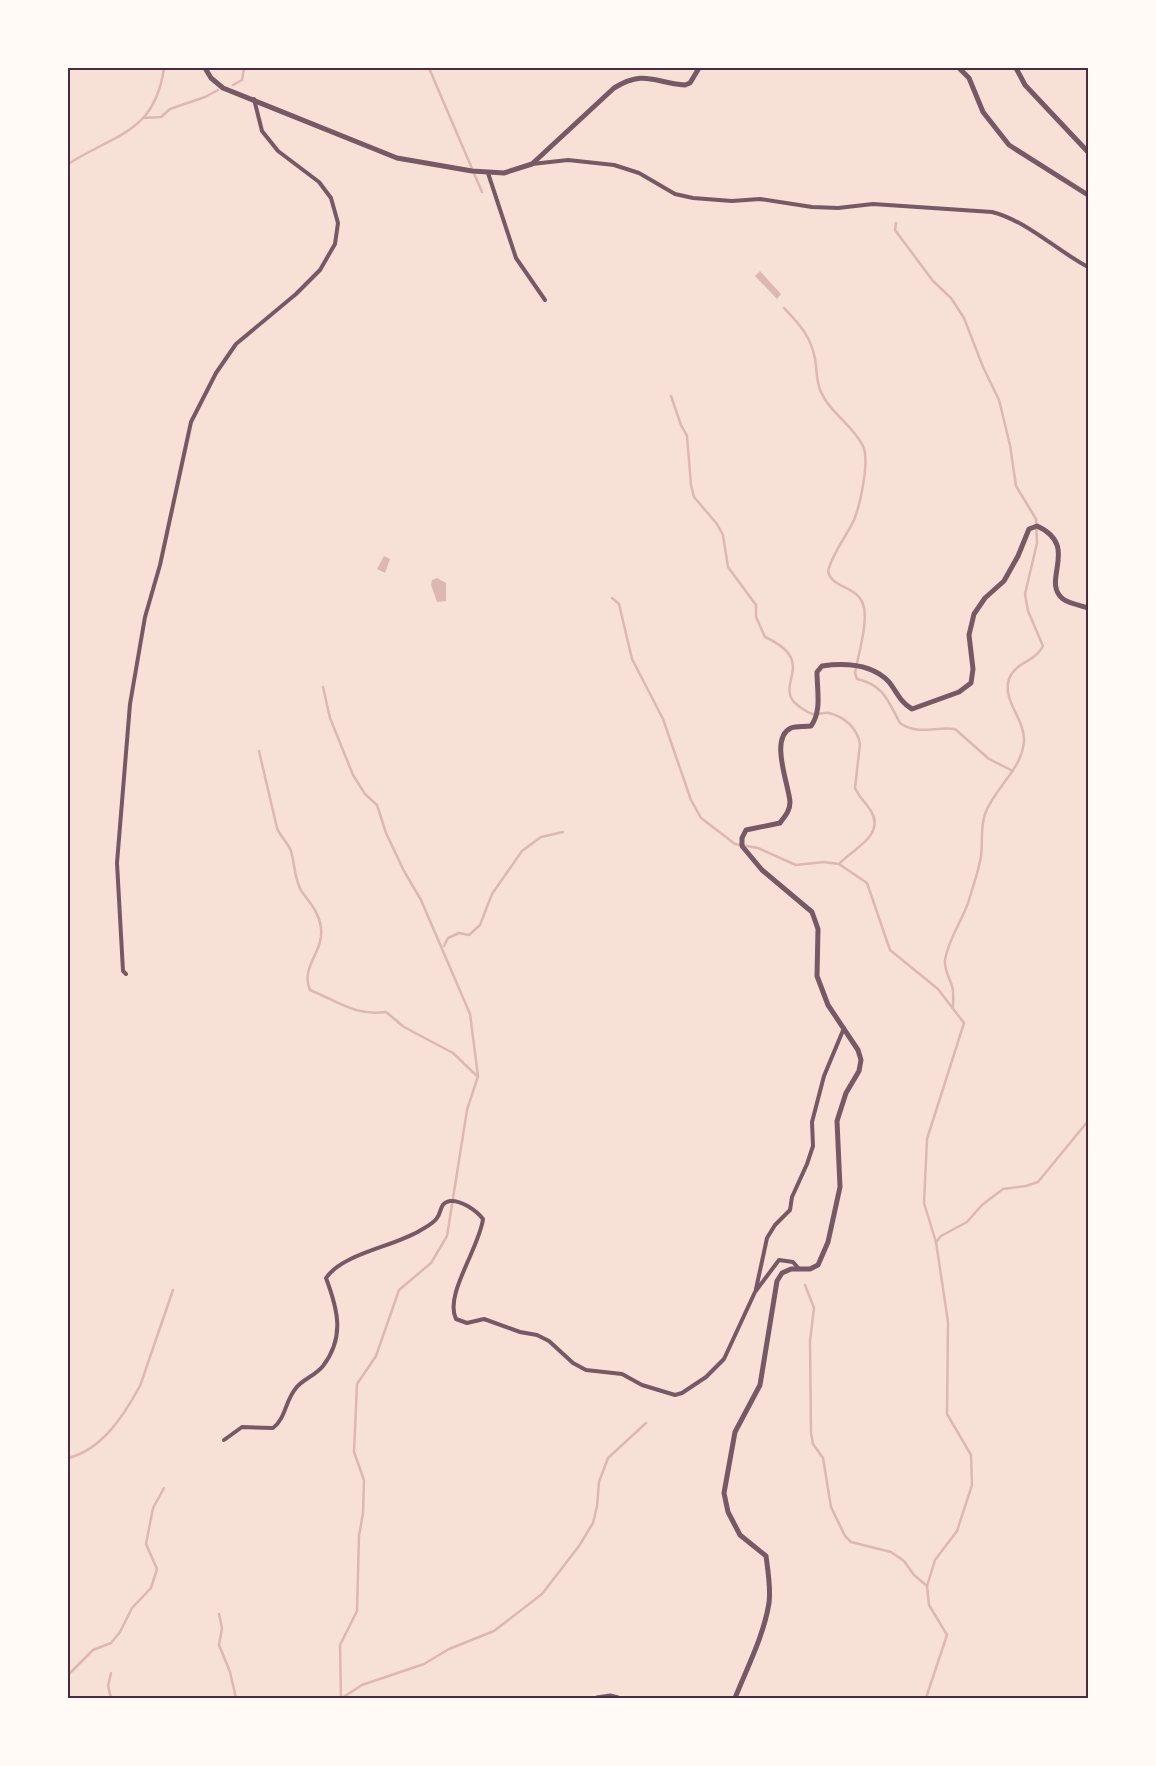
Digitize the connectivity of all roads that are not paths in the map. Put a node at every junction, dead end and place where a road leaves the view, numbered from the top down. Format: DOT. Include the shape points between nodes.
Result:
graph roads {
  1 [pos="205,68"];
  2 [pos="699,68"];
  3 [pos="959,68"];
  4 [pos="1016,68"];
  5 [pos="254,98"];
  6 [pos="1088,152"];
  7 [pos="532,164"];
  8 [pos="488,173"];
  9 [pos="1088,195"];
  10 [pos="1088,267"];
  11 [pos="545,300"];
  12 [pos="1088,608"];
  13 [pos="126,974"];
  14 [pos="844,1028"];
  15 [pos="799,1270"];
  16 [pos="755,1292"];
  17 [pos="224,1440"];
  18 [pos="597,1698"];
  19 [pos="618,1698"];
  20 [pos="735,1698"];
  1 -- 5 [label="street" via="223,88"];
  2 -- 7 [label="street" via="695,77 685,85 644,77 628,79 614,88"];
  3 -- 9 [label="street" via="969,78 989,120 1009,145"];
  4 -- 6 [label="street" via="1025,85"];
  5 -- 8 [label="street" via="396,158"];
  5 -- 13 [label="street" via="262,131 278,151 319,182 327,193 336,210 335,244 320,270 236,344 216,372 191,422 160,565 145,617 130,704 117,863 123,971"];
  7 -- 8 [label="street" via="504,173"];
  7 -- 10 [label="street" via="568,160 614,165 639,173 675,194 693,198 760,199 812,207 873,204 992,212 1007,216"];
  8 -- 11 [label="street" via="516,258"];
  12 -- 14 [label="street" via="1063,599 1057,592 1058,548 1047,531 1036,526 1025,535 1004,581 984,598 974,614 969,636 973,678 968,687 912,709 903,704 881,676 864,668 839,664 822,666 817,672 819,703 816,719 811,726 791,728 780,746 790,801 788,812 780,823 746,830 742,845 762,870 812,912 818,929 818,976 828,1005"];
  14 -- 15 [label="street" via="861,1060 837,1122 840,1187 828,1242 818,1265"];
  14 -- 16 [label="street" via="824,1076 812,1122 812,1146 807,1164 792,1197 790,1210 767,1238"];
  15 -- 16 [label="street" via="793,1262 779,1260"];
  15 -- 20 [label="street" via="782,1273 777,1282 760,1385 735,1432 724,1493 728,1512 740,1535 766,1556 769,1579 769,1603"];
  16 -- 17 [label="street" via="724,1359 706,1377 682,1393 675,1395 660,1391 622,1374 586,1370 536,1335 484,1320 467,1323 456,1319 452,1311 453,1296 478,1241 483,1219 478,1211 452,1201 441,1206 437,1218 420,1231 366,1255 343,1261 332,1269 326,1278 336,1306 337,1339 323,1366 297,1387 281,1422 274,1428 242,1427"];
  18 -- 19 [label="street"];
}
